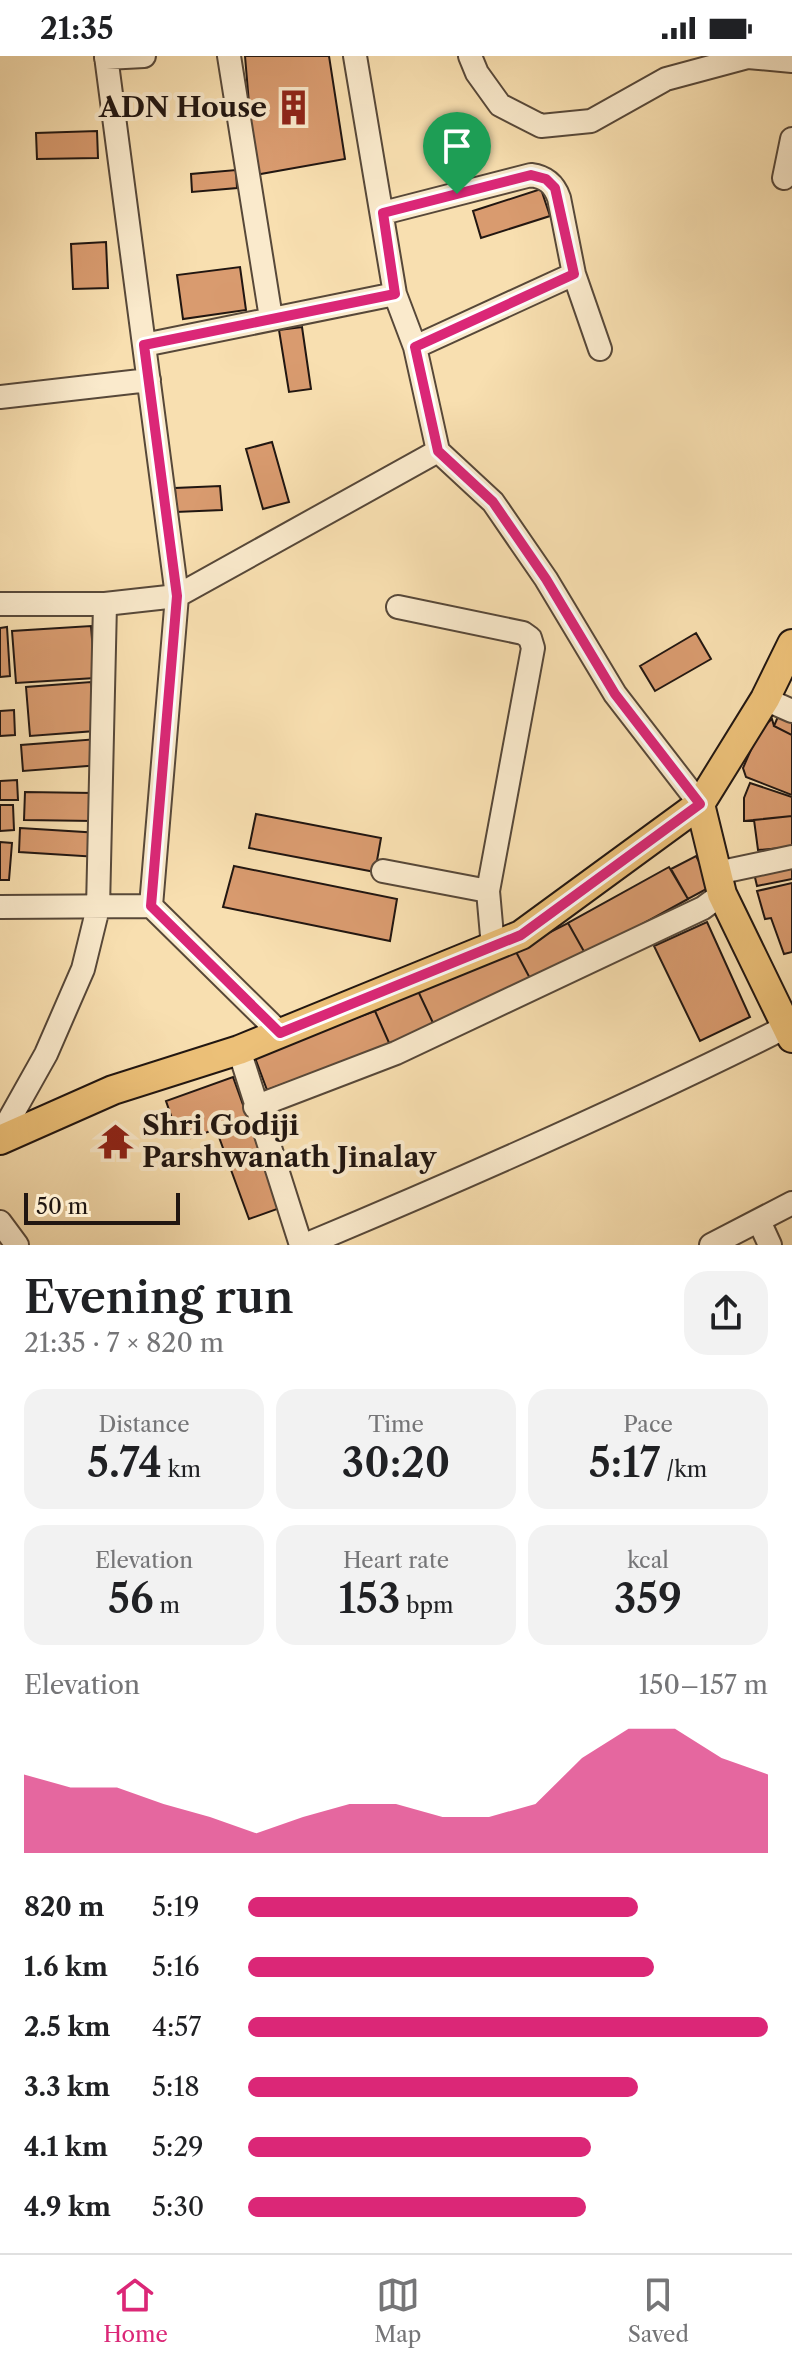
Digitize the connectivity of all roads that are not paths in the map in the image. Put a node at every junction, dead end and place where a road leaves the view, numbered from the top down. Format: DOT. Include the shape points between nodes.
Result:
graph roads {
  1 [pos="144,56"];
  2 [pos="229,56"];
  3 [pos="355,56"];
  4 [pos="470,56"];
  5 [pos="106,57"];
  6 [pos="792,61"];
  7 [pos="792,139"];
  8 [pos="784,178"];
  9 [pos="383,213"];
  10 [pos="574,274"];
  11 [pos="395,294"];
  12 [pos="271,318"];
  13 [pos="144,345"];
  14 [pos="415,347"];
  15 [pos="600,349"];
  16 [pos="149,380"];
  17 [pos="0,397"];
  18 [pos="438,451"];
  19 [pos="177,596"];
  20 [pos="0,604"];
  21 [pos="105,604"];
  22 [pos="398,607"];
  23 [pos="792,644"];
  24 [pos="765,699"];
  25 [pos="792,711"];
  26 [pos="700,804"];
  27 [pos="792,857"];
  28 [pos="383,871"];
  29 [pos="720,884"];
  30 [pos="488,891"];
  31 [pos="151,906"];
  32 [pos="0,907"];
  33 [pos="98,908"];
  34 [pos="493,947"];
  35 [pos="790,1030"];
  36 [pos="280,1033"];
  37 [pos="239,1050"];
  38 [pos="255,1107"];
  39 [pos="0,1138"];
  40 [pos="792,1203"];
  41 [pos="759,1221"];
  42 [pos="0,1222"];
  43 [pos="17,1245"];
  44 [pos="303,1245"];
  45 [pos="711,1245"];
  46 [pos="770,1245"];
  1 -- 5 [label="street"];
  2 -- 12 [label="street"];
  3 -- 9 [label="street"];
  4 -- 6 [label="street" via="500,105 541,126 591,121 666,79 748,57"];
  5 -- 13 [label="street"];
  7 -- 8 [label="street"];
  9 -- 10 [label="street" via="539,176 555,188"];
  9 -- 11 [label="street"];
  10 -- 14 [label="street"];
  10 -- 15 [label="street"];
  11 -- 12 [label="street"];
  11 -- 14 [label="street"];
  12 -- 13 [label="street"];
  13 -- 16 [label="street"];
  14 -- 18 [label="street"];
  16 -- 17 [label="street"];
  16 -- 19 [label="street"];
  18 -- 19 [label="street"];
  18 -- 26 [label="street" via="493,502 615,694"];
  19 -- 21 [label="street"];
  19 -- 31 [label="street"];
  20 -- 21 [label="street"];
  21 -- 33 [label="street"];
  22 -- 30 [label="street" via="530,638 533,648"];
  23 -- 24 [label="main road"];
  24 -- 25 [label="street"];
  24 -- 26 [label="main road"];
  26 -- 29 [label="main road"];
  26 -- 34 [label="main road" via="521,935"];
  27 -- 29 [label="street" via="775,858"];
  28 -- 30 [label="street"];
  29 -- 35 [label="main road"];
  29 -- 38 [label="street" via="703,908 396,1053"];
  30 -- 34 [label="street"];
  31 -- 33 [label="street"];
  31 -- 36 [label="street"];
  32 -- 33 [label="street"];
  33 -- 39 [label="street" via="83,969 46,1054"];
  34 -- 36 [label="main road"];
  35 -- 44 [label="street" via="499,1163"];
  36 -- 37 [label="main road"];
  37 -- 38 [label="street"];
  37 -- 39 [label="main road" via="113,1090"];
  38 -- 44 [label="street"];
  40 -- 41 [label="street"];
  41 -- 45 [label="street"];
  41 -- 46 [label="street"];
  42 -- 43 [label="street"];
}
